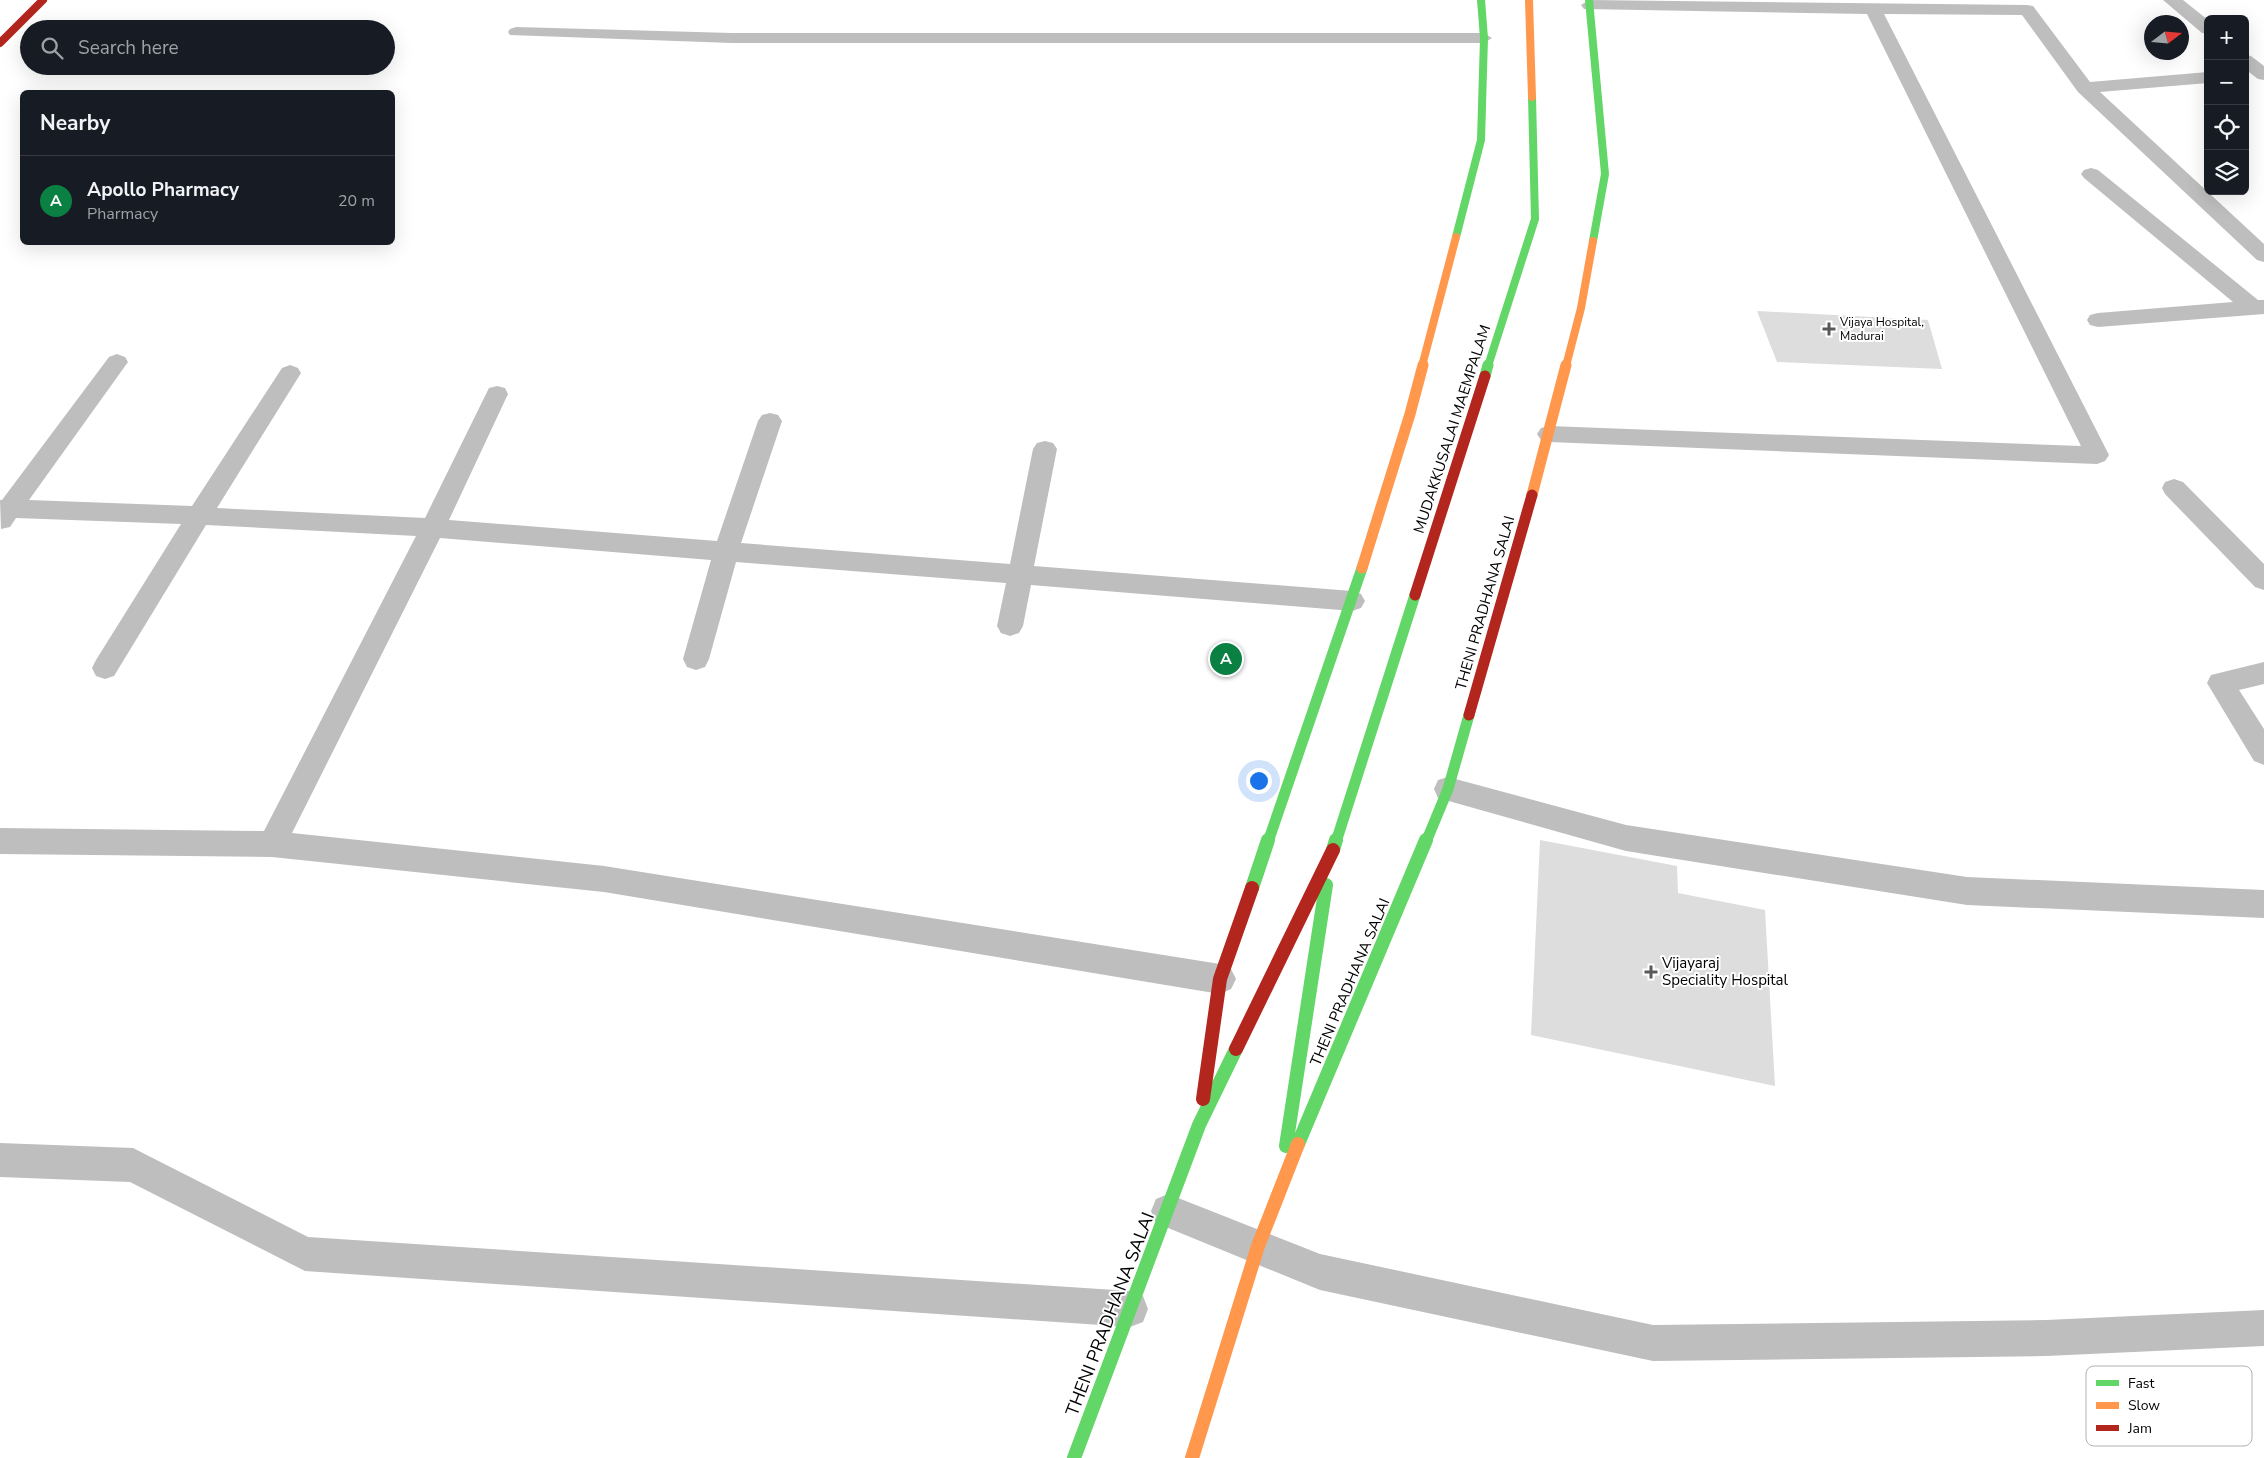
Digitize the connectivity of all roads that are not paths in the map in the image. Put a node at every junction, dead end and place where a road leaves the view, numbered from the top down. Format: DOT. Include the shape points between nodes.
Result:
graph roads {
  1 [pos="43,0"];
  2 [pos="1481,0"];
  3 [pos="1529,0"];
  4 [pos="2172,0"];
  5 [pos="1589,3"];
  6 [pos="2023,5"];
  7 [pos="1873,9"];
  8 [pos="23,20"];
  9 [pos="20,23"];
  10 [pos="2204,26"];
  11 [pos="516,32"];
  12 [pos="1484,38"];
  13 [pos="0,43"];
  14 [pos="2249,64"];
  15 [pos="2258,73"];
  16 [pos="2204,77"];
  17 [pos="2085,88"];
  18 [pos="2091,174"];
  19 [pos="2264,255"];
  20 [pos="2258,307"];
  21 [pos="2098,320"];
  22 [pos="117,362"];
  23 [pos="290,373"];
  24 [pos="498,394"];
  25 [pos="770,421"];
  26 [pos="1549,434"];
  27 [pos="1045,449"];
  28 [pos="2174,488"];
  29 [pos="3,513"];
  30 [pos="198,516"];
  31 [pos="433,528"];
  32 [pos="726,551"];
  33 [pos="1021,575"];
  34 [pos="2264,580"];
  35 [pos="1352,600"];
  36 [pos="1010,626"];
  37 [pos="696,659"];
  38 [pos="105,668"];
  39 [pos="2264,673"];
  40 [pos="2264,753"];
  41 [pos="1448,789"];
  42 [pos="0,841"];
  43 [pos="272,844"];
  44 [pos="1331,857"];
  45 [pos="2264,904"];
  46 [pos="1220,978"];
  47 [pos="1199,1125"];
  48 [pos="0,1160"];
  49 [pos="1280,1187"];
  50 [pos="1168,1211"];
  51 [pos="1258,1246"];
  52 [pos="1130,1309"];
  53 [pos="2264,1328"];
  54 [pos="1074,1458"];
  55 [pos="1192,1458"];
  1 -- 8 [label="main road"];
  2 -- 12 [label="main road, THENI PRADHANA SALAI"];
  3 -- 44 [label="main road, MUDAKKUSALAI MAEMPALAM" via="1535,219"];
  4 -- 10 [label="street"];
  5 -- 7 [label="street"];
  5 -- 26 [label="main road, THENI PRADHANA SALAI" via="1605,174 1581,308"];
  6 -- 7 [label="street"];
  6 -- 17 [label="street"];
  7 -- 26 [label="street" via="2098,455"];
  9 -- 13 [label="main road"];
  11 -- 12 [label="lane" via="732,38"];
  12 -- 35 [label="main road, THENI PRADHANA SALAI" via="1481,140 1410,414"];
  14 -- 15 [label="street"];
  16 -- 17 [label="street"];
  17 -- 19 [label="street"];
  18 -- 20 [label="street"];
  20 -- 21 [label="street"];
  22 -- 29 [label="street"];
  23 -- 30 [label="street"];
  24 -- 31 [label="street"];
  25 -- 32 [label="street"];
  26 -- 41 [label="main road, THENI PRADHANA SALAI"];
  27 -- 33 [label="street"];
  28 -- 34 [label="street"];
  29 -- 30 [label="street"];
  30 -- 31 [label="street"];
  30 -- 38 [label="street"];
  31 -- 32 [label="street"];
  31 -- 43 [label="street"];
  32 -- 33 [label="street"];
  32 -- 37 [label="street"];
  33 -- 35 [label="street"];
  33 -- 36 [label="street"];
  35 -- 46 [label="main road, THENI PRADHANA SALAI"];
  39 -- 40 [label="street" via="2220,683"];
  41 -- 45 [label="street" via="1626,838 1967,891"];
  41 -- 49 [label="main road, THENI PRADHANA SALAI"];
  42 -- 43 [label="street"];
  43 -- 46 [label="street" via="604,879"];
  44 -- 47 [label="main road, THENI PRADHANA SALAI"];
  44 -- 49 [label="main road, THENI PRADHANA SALAI"];
  46 -- 47 [label="main road, THENI PRADHANA SALAI"];
  47 -- 50 [label="main road, THENI PRADHANA SALAI"];
  48 -- 52 [label="street" via="133,1165 305,1254"];
  49 -- 51 [label="main road, THENI PRADHANA SALAI"];
  50 -- 51 [label="street"];
  50 -- 52 [label="main road, THENI PRADHANA SALAI"];
  51 -- 53 [label="street" via="1320,1272 1653,1343 2046,1338"];
  51 -- 55 [label="main road, THENI PRADHANA SALAI"];
  52 -- 54 [label="main road, THENI PRADHANA SALAI"];
}
